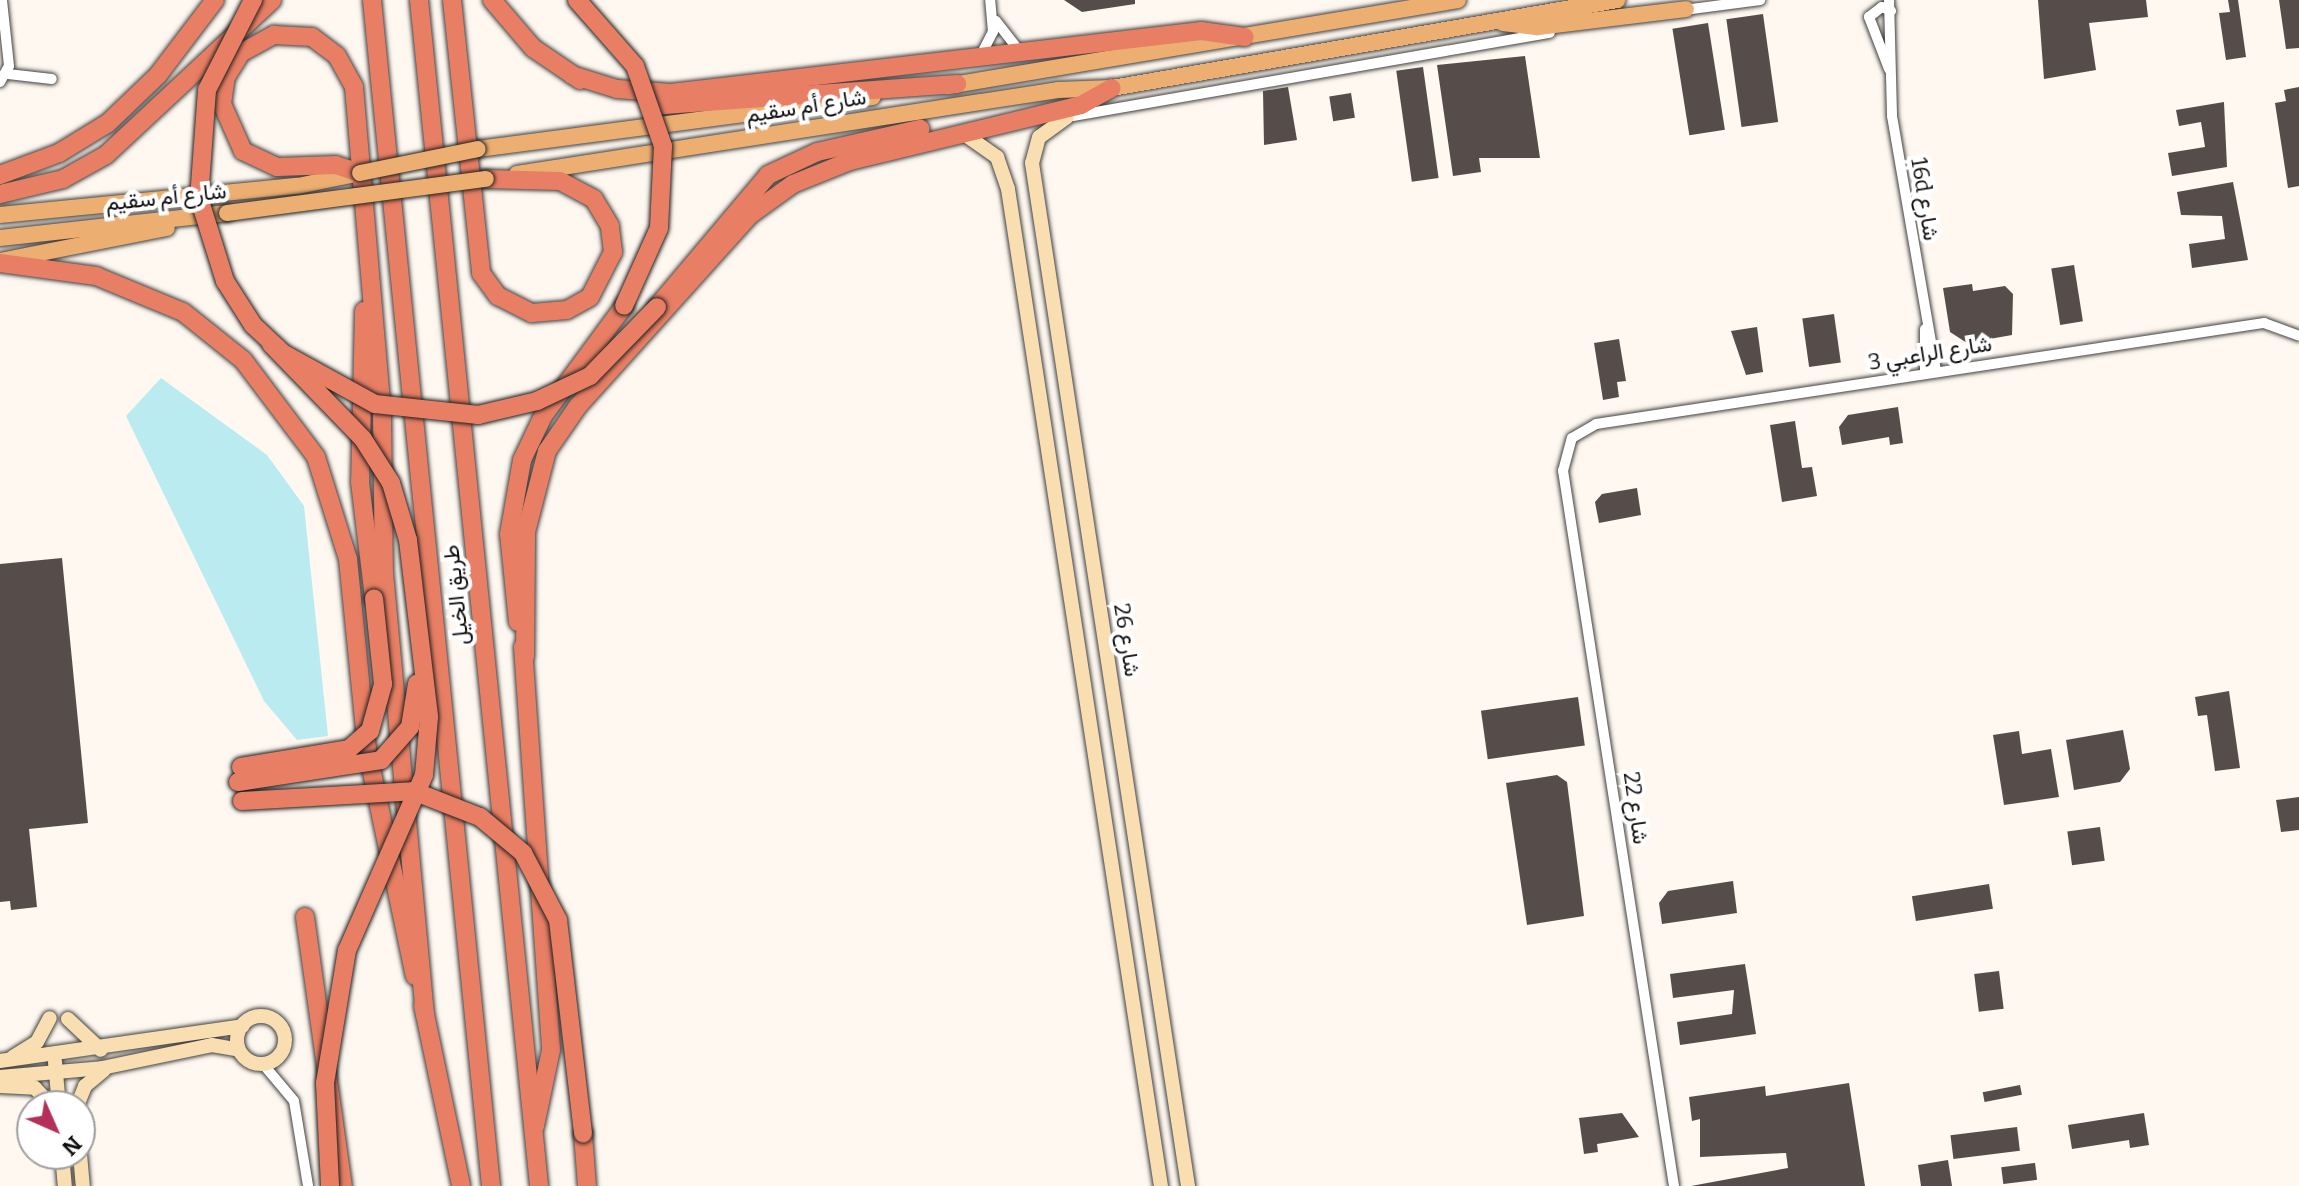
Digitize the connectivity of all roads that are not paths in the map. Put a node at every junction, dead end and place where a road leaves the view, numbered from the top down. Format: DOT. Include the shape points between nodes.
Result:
graph roads {
  1 [pos="2,0"];
  2 [pos="215,0"];
  3 [pos="253,0"];
  4 [pos="272,0"];
  5 [pos="372,0"];
  6 [pos="419,0"];
  7 [pos="452,0"];
  8 [pos="492,0"];
  9 [pos="577,0"];
  10 [pos="1458,0"];
  11 [pos="1617,0"];
  12 [pos="1760,0"];
  13 [pos="991,5"];
  14 [pos="1890,6"];
  15 [pos="1686,9"];
  16 [pos="1494,21"];
  17 [pos="1245,37"];
  18 [pos="1025,55"];
  19 [pos="976,62"];
  20 [pos="202,64"];
  21 [pos="572,75"];
  22 [pos="1892,75"];
  23 [pos="4,78"];
  24 [pos="52,79"];
  25 [pos="957,84"];
  26 [pos="1107,88"];
  27 [pos="1067,117"];
  28 [pos="967,136"];
  29 [pos="821,171"];
  30 [pos="360,173"];
  31 [pos="0,175"];
  32 [pos="486,179"];
  33 [pos="0,184"];
  34 [pos="0,194"];
  35 [pos="0,215"];
  36 [pos="182,221"];
  37 [pos="367,228"];
  38 [pos="0,238"];
  39 [pos="0,262"];
  40 [pos="2298,335"];
  41 [pos="271,344"];
  42 [pos="1036,373"];
  43 [pos="1931,373"];
  44 [pos="1066,391"];
  45 [pos="1572,438"];
  46 [pos="417,617"];
  47 [pos="525,657"];
  48 [pos="1088,714"];
  49 [pos="1119,741"];
  50 [pos="242,801"];
  51 [pos="305,917"];
  52 [pos="425,1015"];
  53 [pos="50,1018"];
  54 [pos="68,1019"];
  55 [pos="242,1026"];
  56 [pos="101,1050"];
  57 [pos="239,1050"];
  58 [pos="62,1054"];
  59 [pos="2,1061"];
  60 [pos="263,1064"];
  61 [pos="112,1066"];
  62 [pos="64,1070"];
  63 [pos="0,1077"];
  64 [pos="0,1086"];
  65 [pos="37,1090"];
  66 [pos="61,1090"];
  67 [pos="71,1090"];
  68 [pos="84,1090"];
  69 [pos="533,1129"];
  70 [pos="308,1186"];
  71 [pos="330,1186"];
  72 [pos="343,1186"];
  73 [pos="461,1186"];
  74 [pos="491,1186"];
  75 [pos="539,1186"];
  76 [pos="587,1186"];
  77 [pos="1161,1186"];
  78 [pos="1188,1186"];
  79 [pos="1674,1186"];
  1 -- 23 [label="street"];
  2 -- 31 [label="highway" via="117,115 59,153"];
  3 -- 41 [label="highway, bridge" via="207,90 198,183 217,264"];
  4 -- 20 [label="highway"];
  5 -- 74 [label="highway, طريق الخيل"];
  6 -- 69 [label="highway, طريق الخيل"];
  7 -- 32 [label="highway" via="481,273 498,296 532,313 567,310 590,297 613,252 610,226 594,199 560,181"];
  8 -- 21 [label="highway" via="521,37"];
  9 -- 47 [label="highway, bridge" via="635,66 663,146 659,228 624,306 543,416 515,483 509,542"];
  10 -- 17 [label="main road, شارع أم سقيم"];
  11 -- 16 [label="main road, شارع أم سقيم"];
  12 -- 15 [label="street"];
  13 -- 18 [label="street" via="1003,37"];
  13 -- 19 [label="street" via="992,38"];
  14 -- 22 [label="street, 16d شارع"];
  14 -- 22 [label="street, 16d شارع" via="1869,17"];
  15 -- 16 [label="main road" via="1531,28"];
  15 -- 27 [label="street"];
  16 -- 26 [label="main road, شارع أم سقيم"];
  17 -- 18 [label="highway" via="1201,31"];
  17 -- 25 [label="main road, شارع أم سقيم"];
  18 -- 19 [label="highway"];
  19 -- 21 [label="highway" via="671,93 617,89"];
  20 -- 33 [label="highway" via="82,156"];
  20 -- 34 [label="highway" via="92,164"];
  21 -- 25 [label="highway" via="617,98 659,105"];
  22 -- 43 [label="street, 16d شارع"];
  23 -- 24 [label="street"];
  25 -- 30 [label="main road, شارع أم سقيم, bridge" via="478,149"];
  26 -- 29 [label="highway" via="1081,105 935,135"];
  26 -- 32 [label="main road, شارع أم سقيم"];
  26 -- 41 [label="highway, bridge" via="1077,100 860,141 792,162 750,189 657,307 590,376 537,401 478,415 375,404"];
  27 -- 28 [label="street"];
  27 -- 44 [label="main road, شارع 26" via="1044,130 1032,163"];
  28 -- 29 [label="street"];
  28 -- 42 [label="main road" via="993,153 1005,174"];
  29 -- 47 [label="highway" via="750,215 556,436 529,508"];
  30 -- 35 [label="main road, شارع أم سقيم" via="298,186"];
  30 -- 37 [label="highway" via="336,165 277,167 243,151 222,104 226,77 241,53 293,33 321,42 344,65 355,99"];
  32 -- 36 [label="main road, شارع أم سقيم, bridge"];
  36 -- 38 [label="main road, شارع أم سقيم"];
  36 -- 39 [label="main road" via="133,238"];
  37 -- 46 [label="highway, bridge" via="359,445 383,684 370,731 349,749 240,775 358,768 395,749 416,708"];
  37 -- 52 [label="highway" via="382,414 384,573"];
  39 -- 52 [label="highway" via="60,268 132,287 199,323 243,360 295,424 331,492 352,587 369,764"];
  40 -- 43 [label="street, شارع الراعبي 3" via="2264,323"];
  41 -- 46 [label="highway, bridge" via="382,464 406,528"];
  42 -- 44 [label="main road" via="1052,370"];
  42 -- 48 [label="main road"];
  43 -- 45 [label="street, شارع الراعبي 3" via="1596,424"];
  44 -- 49 [label="main road, شارع 26"];
  45 -- 79 [label="street, شارع 22" via="1563,471"];
  46 -- 71 [label="highway, bridge" via="428,756 347,950 325,1083"];
  47 -- 69 [label="highway" via="551,1050"];
  48 -- 49 [label="main road" via="1110,716"];
  48 -- 77 [label="main road"];
  49 -- 78 [label="main road, شارع 26"];
  50 -- 76 [label="highway, bridge" via="413,791 480,817 523,853 558,920"];
  51 -- 72 [label="highway"];
  52 -- 73 [label="highway"];
  53 -- 59 [label="main road" via="37,1042"];
  54 -- 56 [label="main road"];
  55 -- 56 [label="main road"];
  55 -- 57 [label="main road"];
  55 -- 60 [label="main road" via="264,1016 282,1028 283,1051"];
  56 -- 58 [label="main road"];
  57 -- 60 [label="main road"];
  57 -- 61 [label="main road" via="212,1045"];
  58 -- 59 [label="main road"];
  58 -- 62 [label="main road"];
  60 -- 70 [label="street" via="294,1101"];
  61 -- 62 [label="main road"];
  61 -- 68 [label="main road" via="88,1081"];
  62 -- 63 [label="main road"];
  62 -- 66 [label="main road"];
  62 -- 67 [label="main road"];
  64 -- 65 [label="main road"];
  69 -- 75 [label="highway, طريق الخيل"];
}
